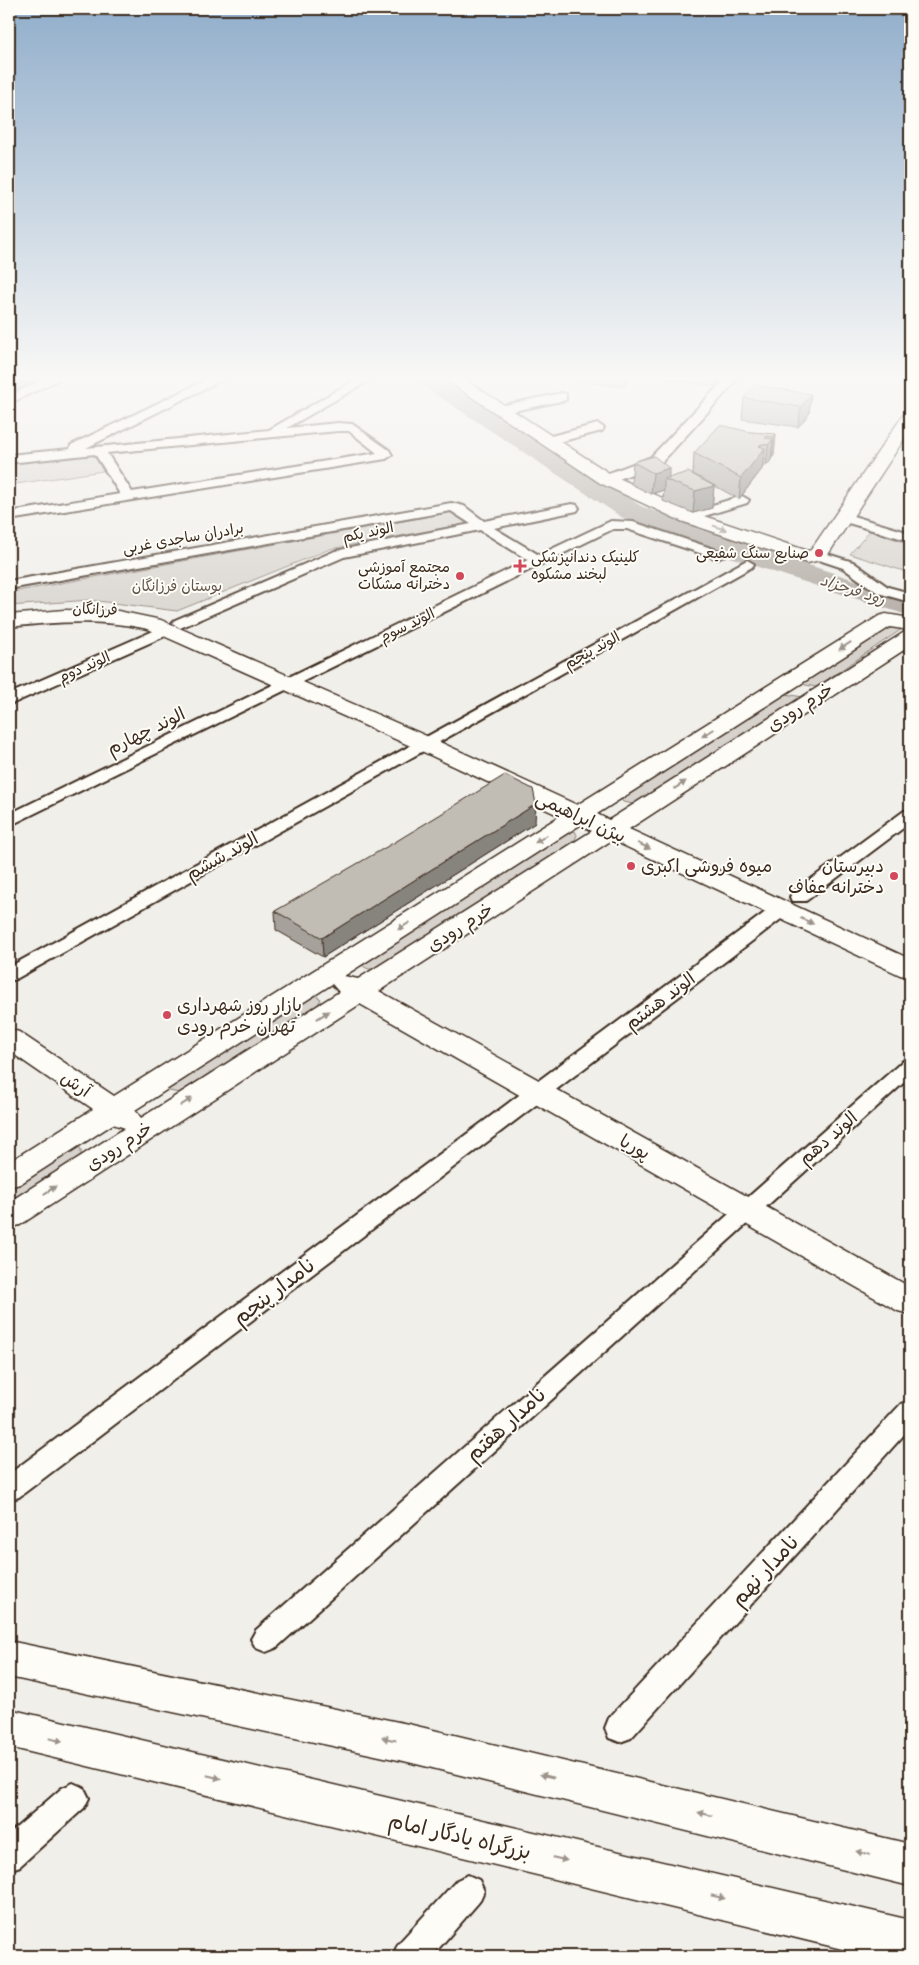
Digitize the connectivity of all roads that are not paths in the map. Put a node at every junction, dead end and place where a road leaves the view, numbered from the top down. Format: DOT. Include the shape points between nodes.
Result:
graph roads {
  1 [pos="111,469"];
  2 [pos="302,469"];
  3 [pos="590,469"];
  4 [pos="633,469"];
  5 [pos="877,469"];
  6 [pos="606,479"];
  7 [pos="130,497"];
  8 [pos="742,500"];
  9 [pos="572,508"];
  10 [pos="9,516"];
  11 [pos="688,517"];
  12 [pos="843,517"];
  13 [pos="482,526"];
  14 [pos="910,537"];
  15 [pos="718,554"];
  16 [pos="818,555"];
  17 [pos="539,561"];
  18 [pos="747,564"];
  19 [pos="9,585"];
  20 [pos="910,598"];
  21 [pos="9,614"];
  22 [pos="9,621"];
  23 [pos="910,624"];
  24 [pos="168,629"];
  25 [pos="910,637"];
  26 [pos="295,680"];
  27 [pos="786,684"];
  28 [pos="818,696"];
  29 [pos="9,700"];
  30 [pos="429,740"];
  31 [pos="585,810"];
  32 [pos="910,815"];
  33 [pos="9,821"];
  34 [pos="618,825"];
  35 [pos="790,903"];
  36 [pos="910,948"];
  37 [pos="910,969"];
  38 [pos="328,974"];
  39 [pos="9,975"];
  40 [pos="359,991"];
  41 [pos="9,1038"];
  42 [pos="9,1059"];
  43 [pos="910,1066"];
  44 [pos="538,1092"];
  45 [pos="104,1115"];
  46 [pos="134,1136"];
  47 [pos="9,1176"];
  48 [pos="746,1210"];
  49 [pos="9,1217"];
  50 [pos="910,1302"];
  51 [pos="910,1412"];
  52 [pos="9,1489"];
  53 [pos="266,1639"];
  54 [pos="9,1659"];
  55 [pos="9,1728"];
  56 [pos="620,1728"];
  57 [pos="73,1798"];
  58 [pos="9,1855"];
  59 [pos="910,1865"];
  60 [pos="468,1891"];
  61 [pos="910,1943"];
  62 [pos="410,1956"];
  1 -- 7 [label="street"];
  2 -- 7 [label="street"];
  3 -- 6 [label="main road"];
  4 -- 6 [label="street"];
  5 -- 12 [label="main road"];
  6 -- 11 [label="main road"];
  7 -- 10 [label="street"];
  8 -- 11 [label="street"];
  9 -- 13 [label="street, الوند یکم"];
  11 -- 16 [label="main road, one-way" via="802,556"];
  12 -- 14 [label="street"];
  12 -- 16 [label="main road"];
  13 -- 17 [label="street"];
  13 -- 19 [label="street, برادران ساجدی غربی" via="451,507"];
  13 -- 24 [label="street, الوند یکم" via="340,554"];
  15 -- 17 [label="street, الوند سوم" via="621,524 611,524"];
  16 -- 20 [label="street" via="848,565 883,590"];
  17 -- 26 [label="street, الوند سوم"];
  18 -- 30 [label="street, الوند پنجم"];
  21 -- 24 [label="main road, فرزانگان" via="61,608 129,610"];
  22 -- 24 [label="main road, فرزانگان" via="101,615 140,620"];
  23 -- 27 [label="main road, خرم رودی, one-way" via="886,620"];
  24 -- 26 [label="main road, بیژن ابراهیمی"];
  24 -- 29 [label="street, الوند دوم"];
  25 -- 28 [label="main road, خرم رودی"];
  26 -- 30 [label="main road, بیژن ابراهیمی"];
  26 -- 33 [label="street, الوند چهارم"];
  27 -- 28 [label="main road"];
  27 -- 31 [label="main road, خرم رودی, one-way"];
  34 -- 28 [label="main road, خرم رودی, one-way"];
  30 -- 31 [label="main road, بیژن ابراهیمی"];
  30 -- 39 [label="street, الوند ششم"];
  31 -- 34 [label="main road, بیژن ابراهیمی"];
  31 -- 38 [label="main road, خرم رودی, one-way"];
  32 -- 35 [label="street, الوند هشتم"];
  34 -- 35 [label="main road, بیژن ابراهیمی"];
  34 -- 40 [label="main road, خرم رودی"];
  35 -- 36 [label="main road, بیژن ابراهیمی"];
  35 -- 37 [label="main road, بیژن ابراهیمی, one-way"];
  35 -- 44 [label="street, الوند هشتم"];
  38 -- 40 [label="main road, پوریا"];
  38 -- 45 [label="main road, خرم رودی"];
  40 -- 44 [label="main road, پوریا"];
  46 -- 40 [label="main road, خرم رودی, one-way"];
  41 -- 45 [label="main road, آرش"];
  42 -- 45 [label="main road, آرش"];
  43 -- 48 [label="street, الوند دهم"];
  44 -- 48 [label="main road, پوریا"];
  44 -- 52 [label="street, نامدار پنجم"];
  45 -- 46 [label="main road, آرش"];
  45 -- 47 [label="main road, خرم رودی"];
  49 -- 46 [label="main road, خرم رودی, one-way"];
  48 -- 50 [label="main road, پوریا"];
  48 -- 53 [label="street, نامدار هفتم"];
  51 -- 56 [label="street, نامدار نهم"];
  59 -- 54 [label="main road, one-way" via="408,1743"];
  55 -- 61 [label="main road, بزرگراه یادگار امام, one-way"];
  57 -- 58 [label="street"];
  60 -- 62 [label="street"];
}
